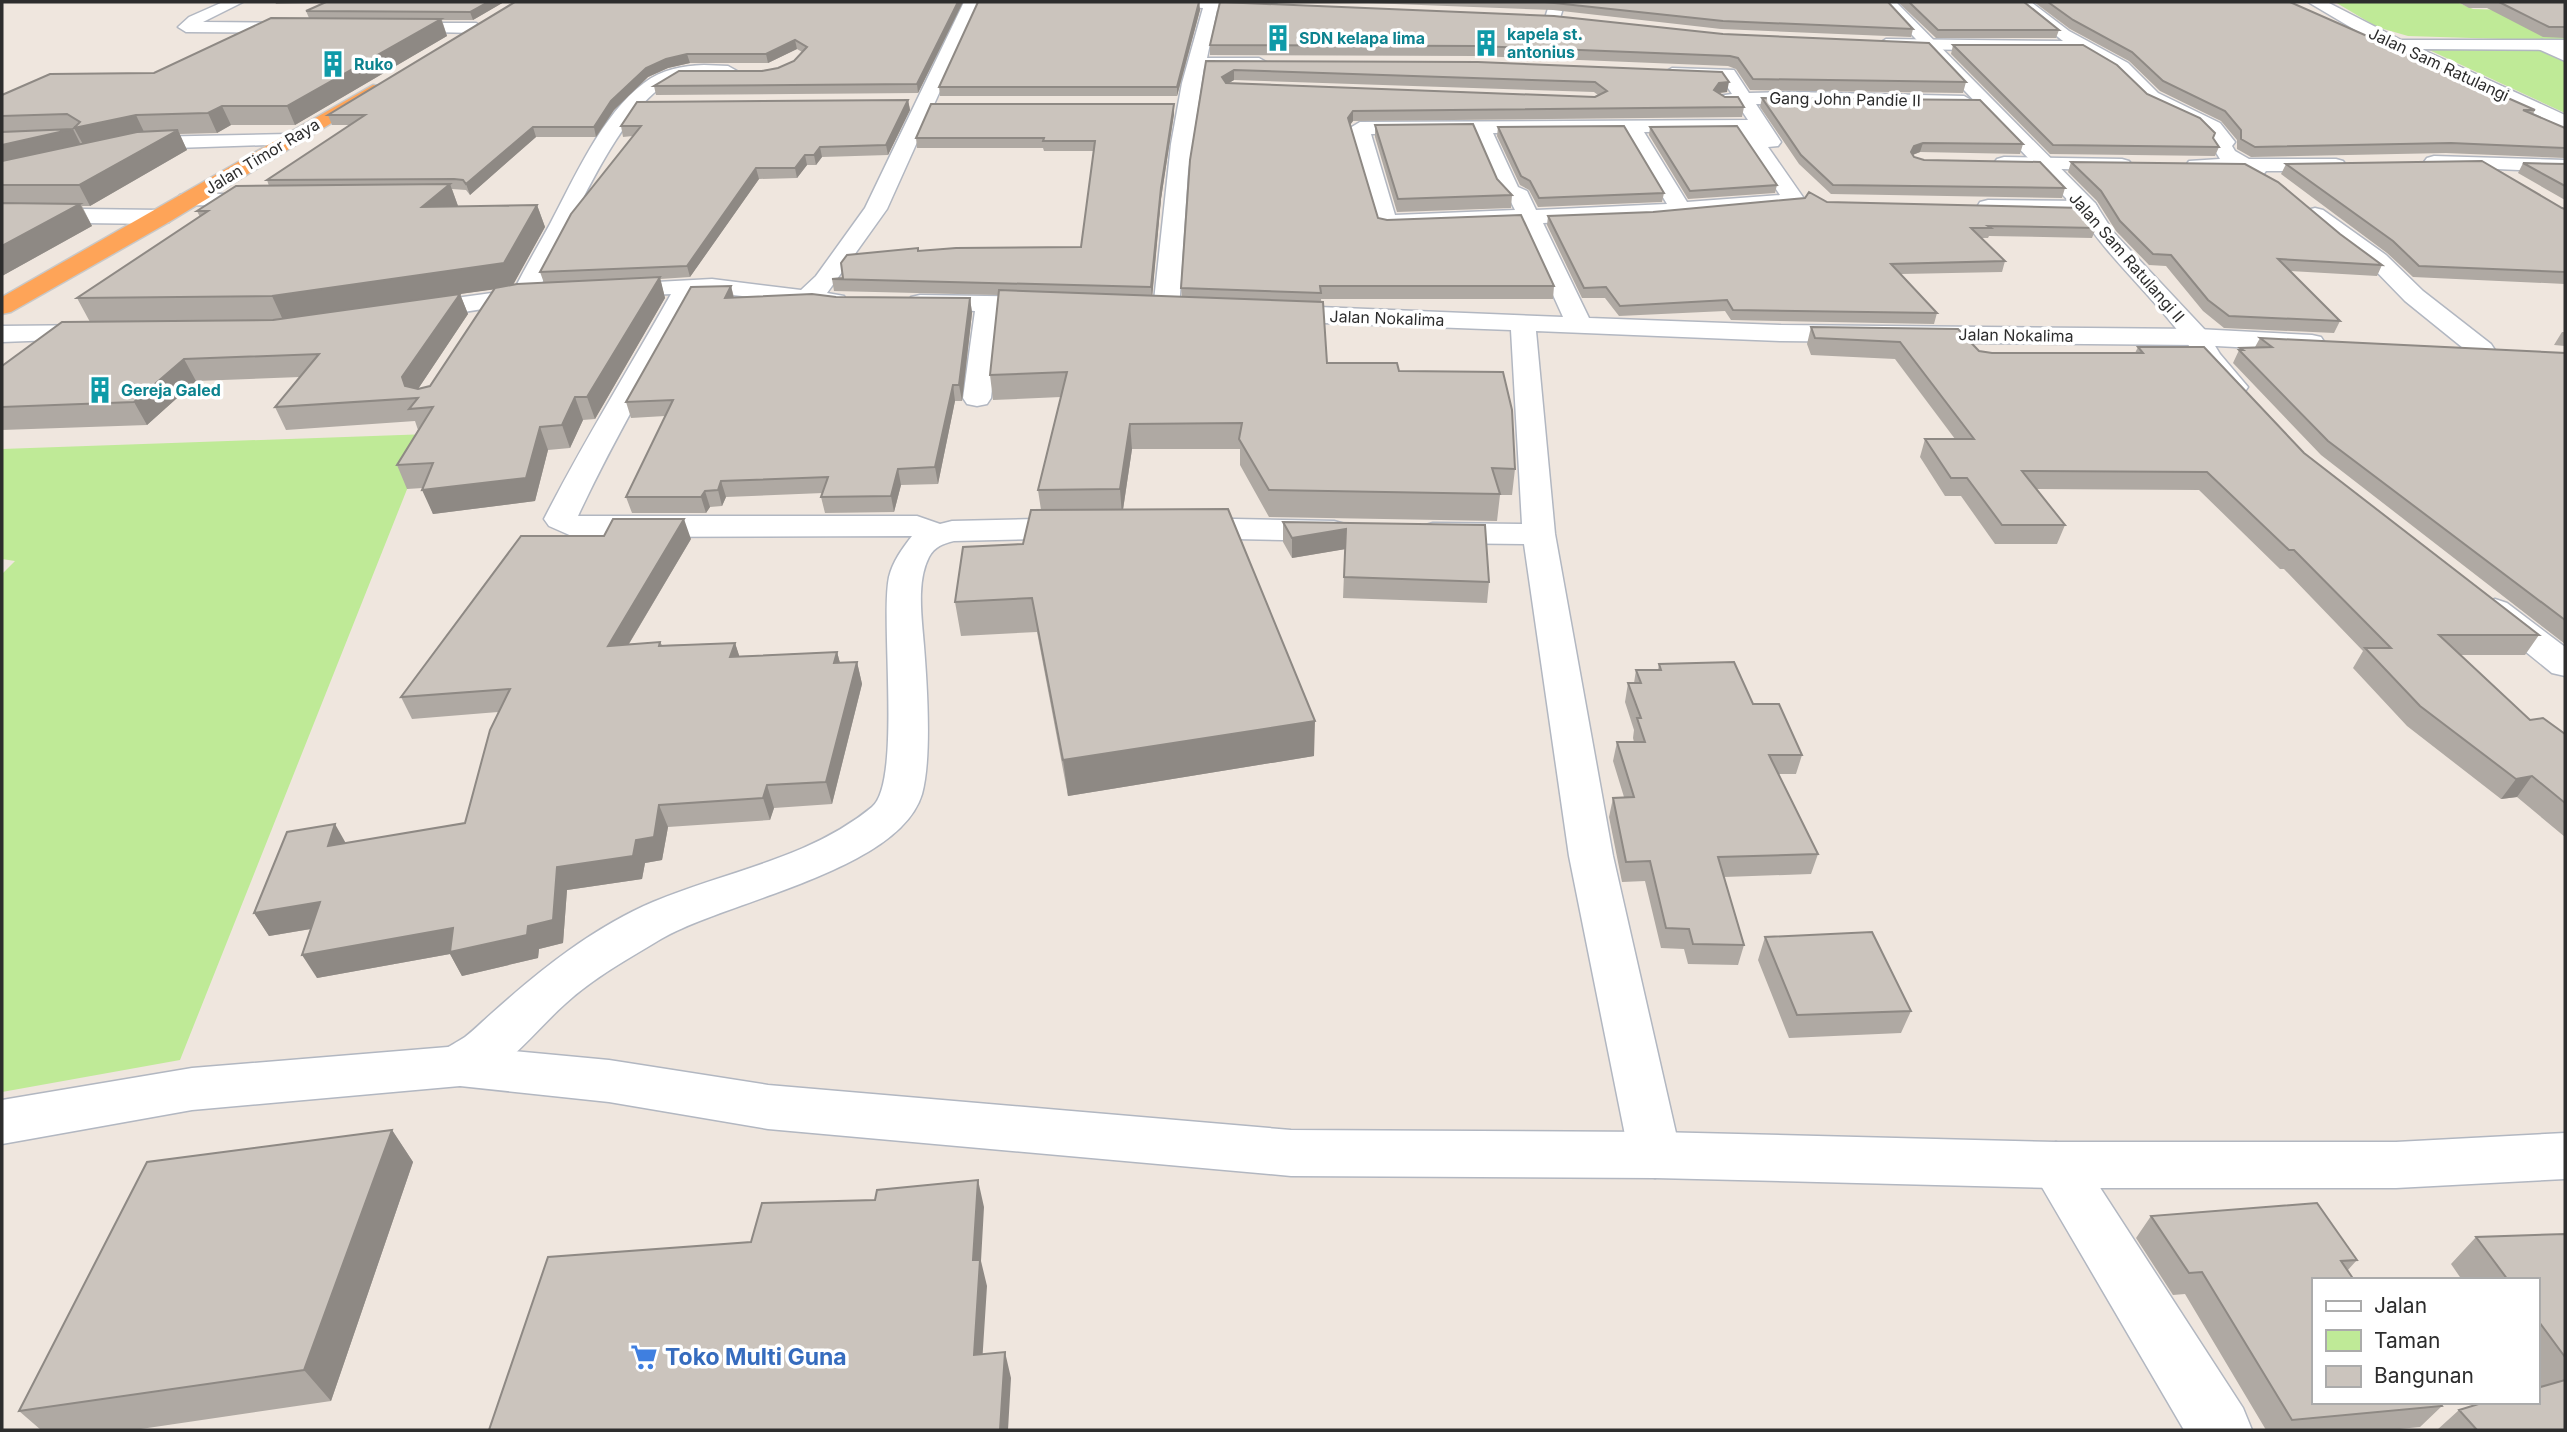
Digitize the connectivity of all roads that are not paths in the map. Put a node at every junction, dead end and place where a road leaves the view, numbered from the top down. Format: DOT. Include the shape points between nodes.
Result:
graph roads {
  1 [pos="235,2"];
  2 [pos="972,2"];
  3 [pos="1185,2"];
  4 [pos="1888,2"];
  5 [pos="2022,2"];
  6 [pos="2316,2"];
  7 [pos="1213,3"];
  8 [pos="1293,8"];
  9 [pos="498,15"];
  10 [pos="316,28"];
  11 [pos="369,28"];
  12 [pos="476,28"];
  13 [pos="1864,44"];
  14 [pos="2398,44"];
  15 [pos="2542,45"];
  16 [pos="2565,45"];
  17 [pos="1932,46"];
  18 [pos="2085,46"];
  19 [pos="442,49"];
  20 [pos="2565,56"];
  21 [pos="1198,63"];
  22 [pos="1272,63"];
  23 [pos="743,72"];
  24 [pos="1654,72"];
  25 [pos="385,83"];
  26 [pos="1194,93"];
  27 [pos="1704,100"];
  28 [pos="1745,100"];
  29 [pos="899,101"];
  30 [pos="1987,102"];
  31 [pos="634,104"];
  32 [pos="662,104"];
  33 [pos="930,104"];
  34 [pos="1163,105"];
  35 [pos="2565,122"];
  36 [pos="1630,125"];
  37 [pos="1490,127"];
  38 [pos="289,140"];
  39 [pos="105,147"];
  40 [pos="1989,163"];
  41 [pos="2420,163"];
  42 [pos="2043,164"];
  43 [pos="2482,164"];
  44 [pos="2139,165"];
  45 [pos="2179,165"];
  46 [pos="2355,165"];
  47 [pos="2245,166"];
  48 [pos="2565,166"];
  49 [pos="2516,186"];
  50 [pos="1812,195"];
  51 [pos="188,200"];
  52 [pos="282,200"];
  53 [pos="1523,207"];
  54 [pos="1969,207"];
  55 [pos="2087,208"];
  56 [pos="1681,210"];
  57 [pos="2,215"];
  58 [pos="161,217"];
  59 [pos="688,286"];
  60 [pos="592,291"];
  61 [pos="565,293"];
  62 [pos="524,295"];
  63 [pos="493,299"];
  64 [pos="806,299"];
  65 [pos="862,301"];
  66 [pos="899,302"];
  67 [pos="988,303"];
  68 [pos="1070,306"];
  69 [pos="2,307"];
  70 [pos="1139,309"];
  71 [pos="1166,310"];
  72 [pos="1193,311"];
  73 [pos="1247,313"];
  74 [pos="383,317"];
  75 [pos="1523,324"];
  76 [pos="1580,325"];
  77 [pos="473,328"];
  78 [pos="2,334"];
  79 [pos="123,334"];
  80 [pos="2197,337"];
  81 [pos="2340,344"];
  82 [pos="2444,349"];
  83 [pos="977,398"];
  84 [pos="2253,405"];
  85 [pos="1106,528"];
  86 [pos="1158,528"];
  87 [pos="1370,532"];
  88 [pos="1409,533"];
  89 [pos="935,534"];
  90 [pos="1539,534"];
  91 [pos="2473,592"];
  92 [pos="2565,665"];
  93 [pos="460,1066"];
  94 [pos="2,1122"];
  95 [pos="1656,1155"];
  96 [pos="2565,1156"];
  97 [pos="2396,1165"];
  98 [pos="2056,1166"];
  99 [pos="2565,1177"];
  100 [pos="2221,1430"];
  1 -- 10 [label="street" via="186,27"];
  2 -- 33 [label="street"];
  3 -- 7 [label="street"];
  4 -- 17 [label="street, Jalan Sam Ratulangi II"];
  5 -- 18 [label="street"];
  6 -- 14 [label="street, Jalan Sam Ratulangi"];
  7 -- 8 [label="street"];
  7 -- 21 [label="street"];
  9 -- 12 [label="highway"];
  11 -- 12 [label="street"];
  12 -- 19 [label="highway"];
  13 -- 17 [label="street"];
  14 -- 15 [label="street"];
  14 -- 35 [label="street, Jalan Sam Ratulangi"];
  15 -- 16 [label="street"];
  15 -- 20 [label="street"];
  17 -- 18 [label="street"];
  17 -- 30 [label="street, Jalan Sam Ratulangi II"];
  18 -- 47 [label="street" via="2134,77 2151,97 2191,113 2216,131 2223,137 2223,150"];
  21 -- 22 [label="street"];
  21 -- 26 [label="street"];
  23 -- 31 [label="street" via="672,74"];
  24 -- 28 [label="street" via="1728,74"];
  25 -- 38 [label="highway, Jalan Timor Raya"];
  26 -- 34 [label="street"];
  26 -- 71 [label="street" via="1170,230"];
  27 -- 28 [label="street, Gang John Pandie II"];
  28 -- 30 [label="street, Gang John Pandie II"];
  28 -- 50 [label="street"];
  29 -- 33 [label="street"];
  30 -- 42 [label="street, Jalan Sam Ratulangi II"];
  31 -- 32 [label="street"];
  31 -- 62 [label="street" via="583,177"];
  33 -- 64 [label="street" via="876,209 825,281"];
  36 -- 37 [label="street"];
  36 -- 56 [label="street"];
  36 -- 56 [label="street" via="1743,125 1794,200"];
  37 -- 53 [label="street" via="1510,191"];
  37 -- 53 [label="street" via="1360,128 1387,222"];
  38 -- 39 [label="street"];
  38 -- 51 [label="highway, Jalan Timor Raya"];
  40 -- 42 [label="street"];
  41 -- 43 [label="street"];
  42 -- 44 [label="street"];
  42 -- 55 [label="street, Jalan Sam Ratulangi II"];
  43 -- 48 [label="street"];
  43 -- 49 [label="street"];
  45 -- 47 [label="street"];
  46 -- 47 [label="street"];
  47 -- 82 [label="street" via="2289,193 2378,260 2414,296 2494,351"];
  51 -- 52 [label="street"];
  51 -- 58 [label="highway, Jalan Timor Raya"];
  53 -- 56 [label="street"];
  53 -- 76 [label="street"];
  54 -- 55 [label="street"];
  55 -- 80 [label="street, Jalan Sam Ratulangi II" via="2137,274"];
  57 -- 58 [label="street"];
  58 -- 69 [label="highway, Jalan Timor Raya"];
  59 -- 60 [label="street"];
  59 -- 64 [label="street" via="766,291"];
  59 -- 89 [label="street" via="559,519 574,527 917,526"];
  61 -- 62 [label="street"];
  62 -- 63 [label="street"];
  63 -- 74 [label="street"];
  63 -- 77 [label="street"];
  64 -- 65 [label="street"];
  66 -- 67 [label="street"];
  67 -- 68 [label="street"];
  67 -- 83 [label="street"];
  70 -- 71 [label="street"];
  71 -- 72 [label="street"];
  73 -- 75 [label="street, Jalan Nokalima"];
  75 -- 76 [label="street, Jalan Nokalima"];
  75 -- 90 [label="street"];
  76 -- 80 [label="street, Jalan Nokalima" via="1781,333"];
  78 -- 79 [label="street"];
  80 -- 81 [label="street, Jalan Nokalima"];
  80 -- 84 [label="street, Jalan Sam Ratulangi II" via="2209,358"];
  85 -- 89 [label="street"];
  86 -- 87 [label="street"];
  88 -- 90 [label="street"];
  89 -- 93 [label="street" via="918,548 906,578 905,767 901,794 890,815 846,845 799,867 668,914 597,955"];
  90 -- 95 [label="street" via="1591,856"];
  91 -- 92 [label="street"];
  93 -- 94 [label="street" via="192,1089"];
  93 -- 95 [label="street" via="608,1081 768,1107 1291,1153"];
  95 -- 98 [label="street"];
  96 -- 97 [label="street"];
  97 -- 98 [label="street"];
  97 -- 99 [label="street"];
  98 -- 100 [label="street"];
}
